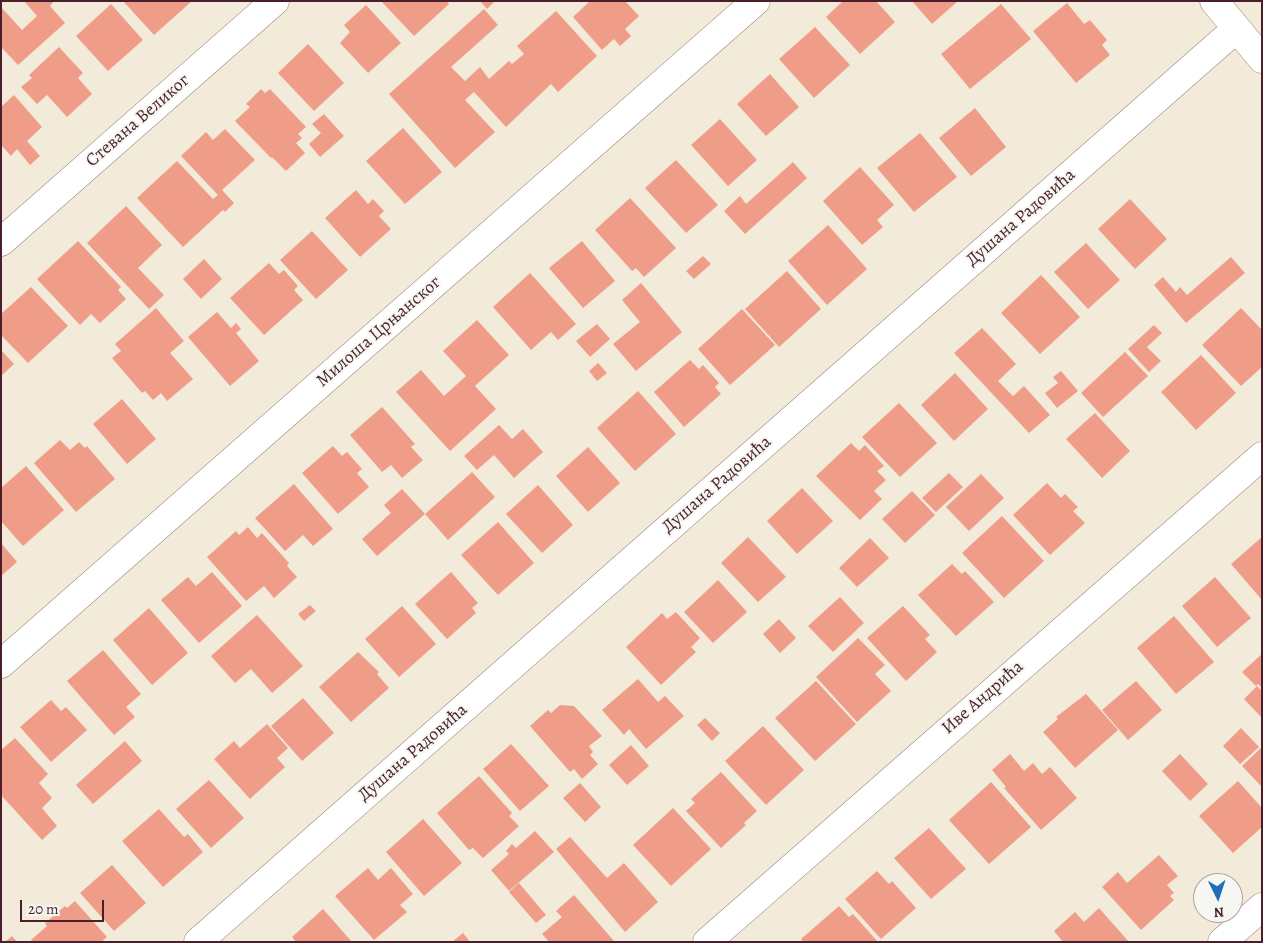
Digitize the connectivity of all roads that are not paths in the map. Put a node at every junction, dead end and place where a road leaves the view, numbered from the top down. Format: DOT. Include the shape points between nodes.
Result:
graph roads {
  1 [pos="275,1"];
  2 [pos="756,1"];
  3 [pos="1214,1"];
  4 [pos="1236,29"];
  5 [pos="1262,59"];
  6 [pos="1,242"];
  7 [pos="1262,456"];
  8 [pos="1,664"];
  9 [pos="1262,907"];
  10 [pos="198,942"];
  11 [pos="707,942"];
  12 [pos="1222,942"];
  1 -- 6 [label="street, Стевана Великог"];
  2 -- 8 [label="street, Милоша Црњанског"];
  3 -- 4 [label="street"];
  4 -- 5 [label="street"];
  4 -- 10 [label="street, Душана Радовића"];
  7 -- 11 [label="street, Иве Андрића"];
  9 -- 12 [label="street"];
}
